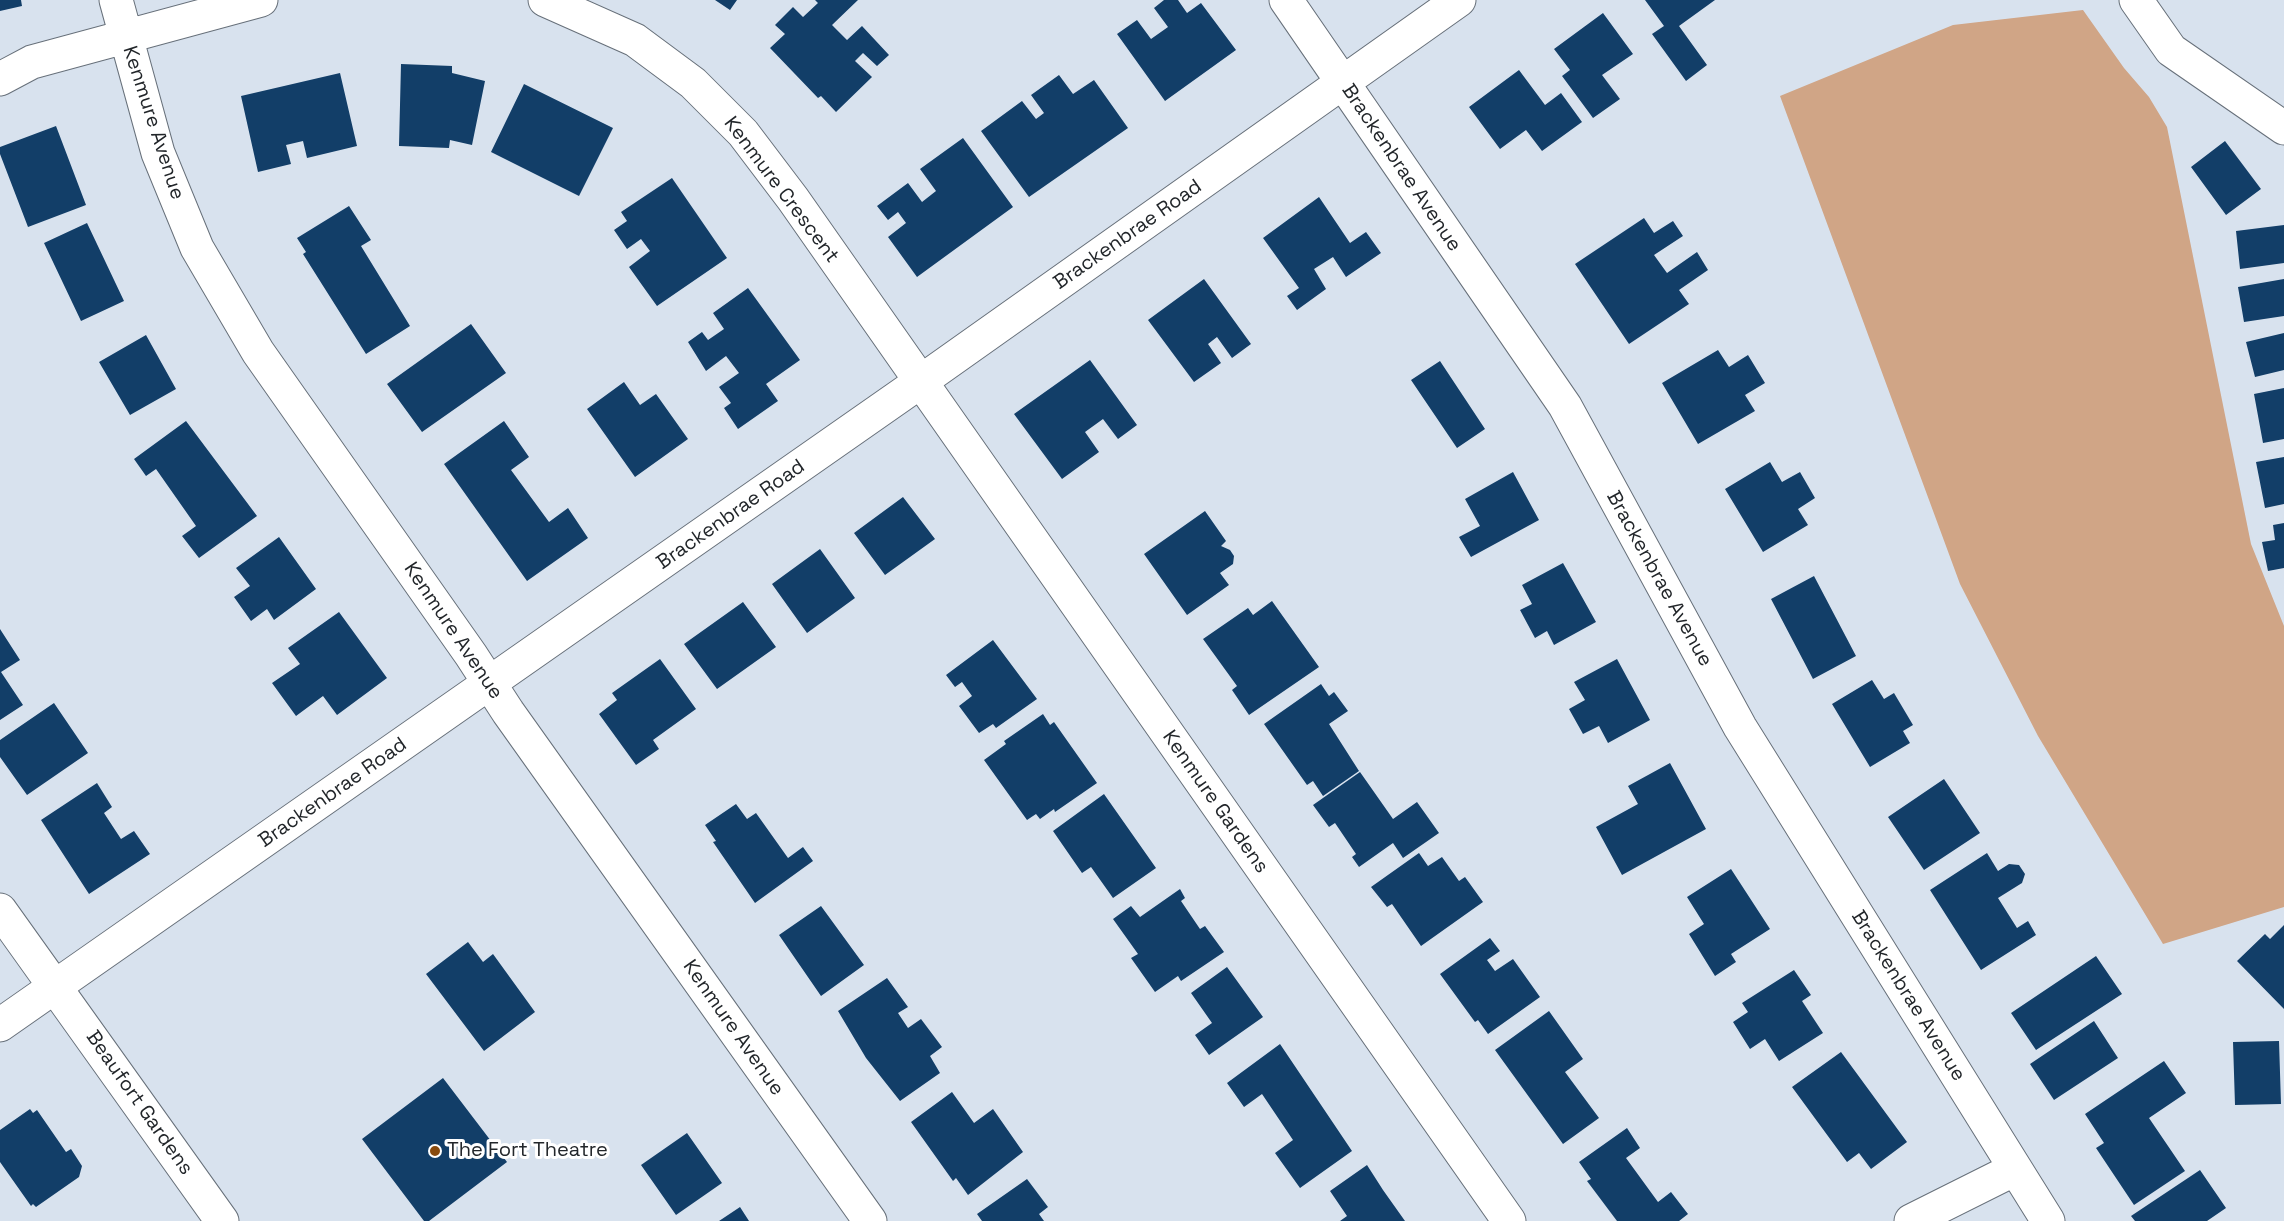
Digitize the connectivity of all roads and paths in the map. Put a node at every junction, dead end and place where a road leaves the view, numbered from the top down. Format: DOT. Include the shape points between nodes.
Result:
graph roads {
  1 [pos="116,0"];
  2 [pos="261,0"];
  3 [pos="545,0"];
  4 [pos="1286,0"];
  5 [pos="1459,0"];
  6 [pos="2136,0"];
  7 [pos="125,38"];
  8 [pos="0,79"];
  9 [pos="1343,83"];
  10 [pos="2284,128"];
  11 [pos="920,382"];
  12 [pos="490,684"];
  13 [pos="0,910"];
  14 [pos="56,985"];
  15 [pos="0,1025"];
  16 [pos="2015,1169"];
  17 [pos="222,1221"];
  18 [pos="870,1221"];
  19 [pos="1509,1221"];
  20 [pos="1911,1221"];
  21 [pos="2048,1221"];
  1 -- 7 [label="street, Kenmure Avenue"];
  2 -- 7 [label="street"];
  3 -- 11 [label="street, Kenmure Crescent" via="635,40 693,83 743,133"];
  4 -- 9 [label="street, Brackenbrae Avenue"];
  5 -- 9 [label="street, Brackenbrae Road"];
  6 -- 10 [label="street" via="2171,50"];
  7 -- 8 [label="street" via="32,62"];
  7 -- 12 [label="street, Kenmure Avenue" via="158,153 197,248 258,352"];
  9 -- 11 [label="street, Brackenbrae Road"];
  9 -- 16 [label="street, Brackenbrae Avenue" via="1565,406 1740,727"];
  11 -- 12 [label="street, Brackenbrae Road"];
  11 -- 19 [label="street, Kenmure Gardens"];
  12 -- 14 [label="street, Brackenbrae Road"];
  12 -- 18 [label="street, Kenmure Avenue"];
  13 -- 14 [label="street"];
  14 -- 15 [label="street, Brackenbrae Road"];
  14 -- 17 [label="street, Beaufort Gardens"];
  16 -- 20 [label="street"];
  16 -- 21 [label="street, Brackenbrae Avenue"];
}
